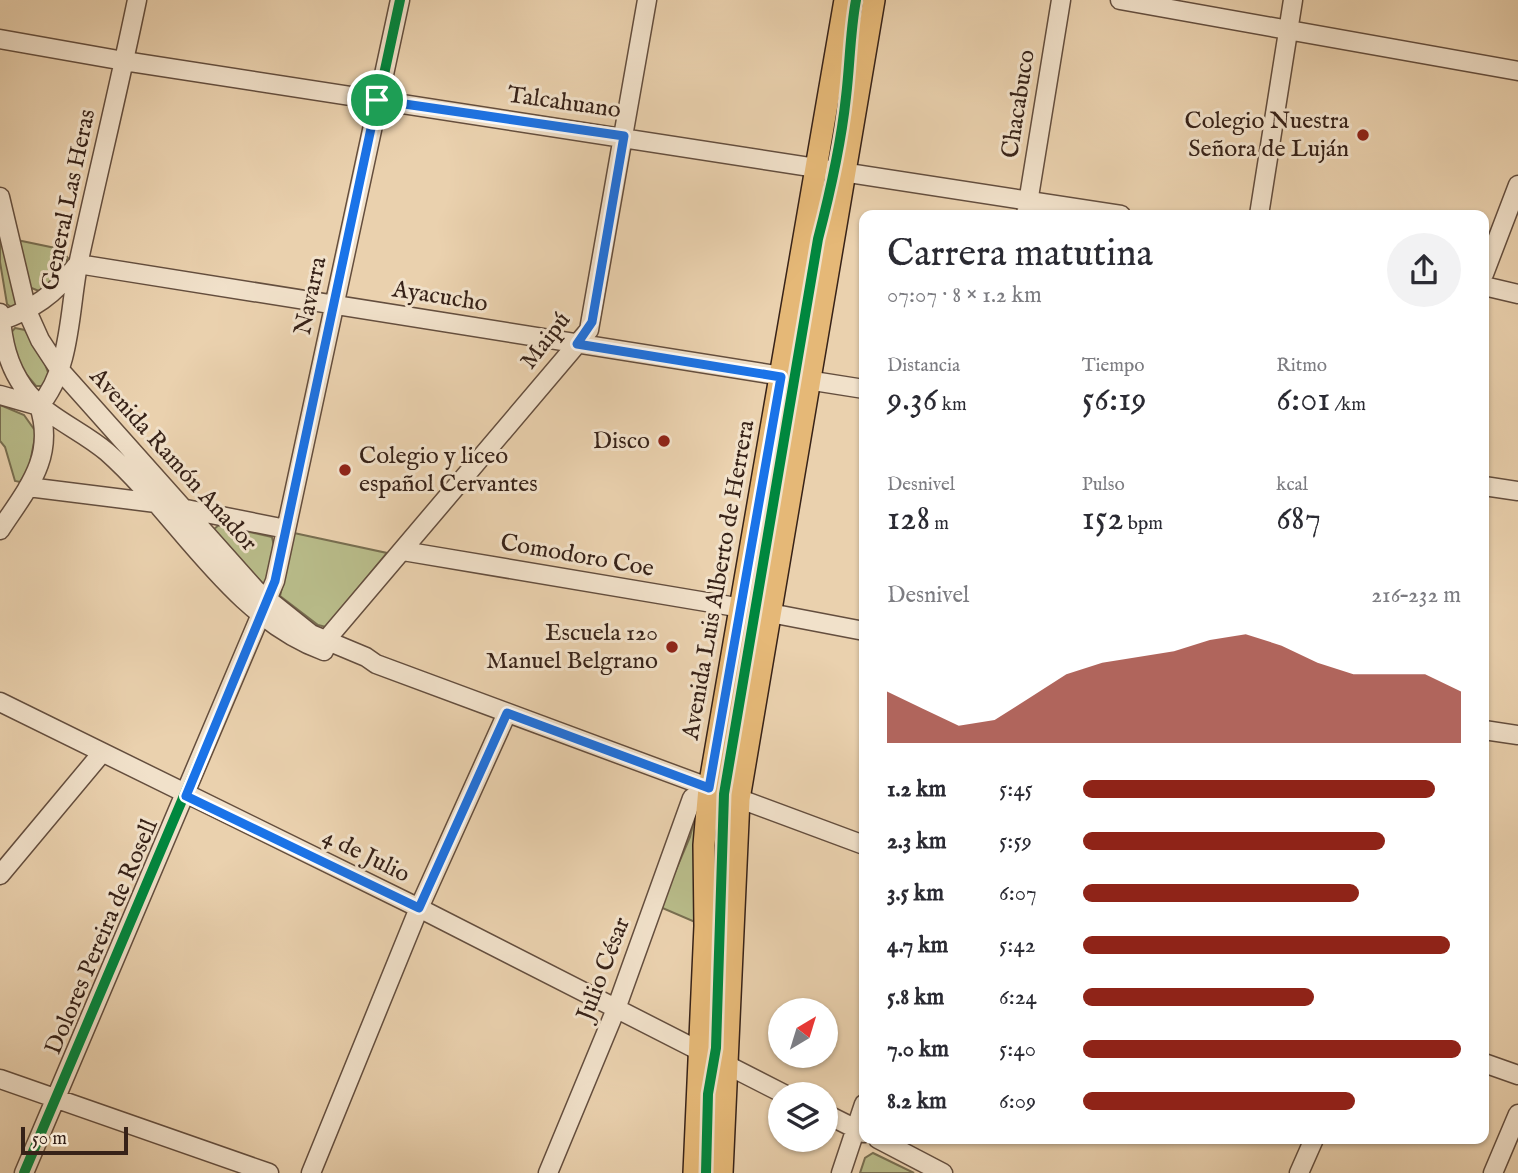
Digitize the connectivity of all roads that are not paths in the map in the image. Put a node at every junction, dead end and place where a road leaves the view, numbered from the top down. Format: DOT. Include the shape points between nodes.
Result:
graph roads {
  1 [pos="137,0"];
  2 [pos="400,0"];
  3 [pos="647,0"];
  4 [pos="845,0"];
  5 [pos="874,0"];
  6 [pos="1060,0"];
  7 [pos="1120,0"];
  8 [pos="1293,0"];
  9 [pos="1288,30"];
  10 [pos="0,39"];
  11 [pos="124,61"];
  12 [pos="1518,71"];
  13 [pos="377,100"];
  14 [pos="624,136"];
  15 [pos="816,166"];
  16 [pos="847,172"];
  17 [pos="1518,185"];
  18 [pos="0,197"];
  19 [pos="1028,207"];
  20 [pos="1063,210"];
  21 [pos="1260,210"];
  22 [pos="1489,261"];
  23 [pos="78,264"];
  24 [pos="1489,287"];
  25 [pos="1518,294"];
  26 [pos="333,304"];
  27 [pos="27,311"];
  28 [pos="0,313"];
  29 [pos="0,321"];
  30 [pos="577,344"];
  31 [pos="60,369"];
  32 [pos="781,377"];
  33 [pos="810,382"];
  34 [pos="859,388"];
  35 [pos="0,396"];
  36 [pos="40,406"];
  37 [pos="1489,486"];
  38 [pos="28,487"];
  39 [pos="1518,491"];
  40 [pos="156,503"];
  41 [pos="181,508"];
  42 [pos="286,529"];
  43 [pos="0,530"];
  44 [pos="403,551"];
  45 [pos="263,608"];
  46 [pos="742,608"];
  47 [pos="770,613"];
  48 [pos="859,630"];
  49 [pos="326,640"];
  50 [pos="376,664"];
  51 [pos="0,702"];
  52 [pos="507,713"];
  53 [pos="1489,731"];
  54 [pos="1518,735"];
  55 [pos="101,754"];
  56 [pos="709,788"];
  57 [pos="186,796"];
  58 [pos="739,799"];
  59 [pos="859,843"];
  60 [pos="0,875"];
  61 [pos="419,908"];
  62 [pos="616,1009"];
  63 [pos="699,1050"];
  64 [pos="1489,1065"];
  65 [pos="726,1066"];
  66 [pos="1518,1075"];
  67 [pos="0,1079"];
  68 [pos="768,1086"];
  69 [pos="55,1100"];
  70 [pos="1518,1114"];
  71 [pos="838,1120"];
  72 [pos="859,1130"];
  73 [pos="859,1132"];
  74 [pos="887,1144"];
  75 [pos="1312,1144"];
  76 [pos="24,1173"];
  77 [pos="269,1173"];
  78 [pos="311,1173"];
  79 [pos="548,1173"];
  80 [pos="694,1173"];
  81 [pos="722,1173"];
  82 [pos="841,1173"];
  83 [pos="943,1173"];
  84 [pos="1299,1173"];
  85 [pos="1493,1173"];
  1 -- 11 [label="street, General Las Heras"];
  2 -- 13 [label="street, Navarra"];
  3 -- 14 [label="street, Maipú"];
  4 -- 15 [label="main road, Avenida Luis Alberto de Herrera"];
  5 -- 16 [label="main road"];
  6 -- 19 [label="street, Chacabuco"];
  7 -- 9 [label="street"];
  8 -- 9 [label="street"];
  9 -- 12 [label="street"];
  9 -- 21 [label="street"];
  10 -- 11 [label="street, Talcahuano"];
  11 -- 13 [label="street, Talcahuano"];
  11 -- 23 [label="street, General Las Heras"];
  13 -- 14 [label="street, Talcahuano"];
  13 -- 26 [label="street, Navarra"];
  14 -- 15 [label="street, Talcahuano"];
  14 -- 30 [label="street, Maipú" via="592,322"];
  15 -- 16 [label="street, Talcahuano"];
  15 -- 32 [label="main road, Avenida Luis Alberto de Herrera"];
  16 -- 19 [label="street, Talcahuano"];
  16 -- 33 [label="main road"];
  17 -- 22 [label="street"];
  18 -- 27 [label="street, Avenida Ramón Anador"];
  19 -- 20 [label="street, Talcahuano"];
  23 -- 26 [label="street, Ayacucho"];
  23 -- 27 [label="street" via="52,295"];
  23 -- 31 [label="street, General Las Heras"];
  24 -- 25 [label="street"];
  26 -- 30 [label="street, Ayacucho"];
  26 -- 42 [label="street, Navarra"];
  27 -- 29 [label="street"];
  27 -- 31 [label="street, Avenida Ramón Anador"];
  28 -- 29 [label="street, Avenida Ramón Anador"];
  29 -- 36 [label="street, Avenida Ramón Anador" via="8,360"];
  30 -- 32 [label="street, Ayacucho"];
  30 -- 44 [label="street, Maipú"];
  31 -- 36 [label="street, General Las Heras" via="53,391"];
  31 -- 41 [label="street, Avenida Ramón Anador"];
  32 -- 33 [label="street, Ayacucho"];
  32 -- 46 [label="main road, Avenida Luis Alberto de Herrera"];
  33 -- 34 [label="street, Ayacucho"];
  33 -- 47 [label="main road"];
  35 -- 36 [label="street"];
  36 -- 38 [label="street" via="47,437"];
  36 -- 40 [label="street, Avenida Ramón Anador" via="107,452"];
  37 -- 39 [label="street"];
  38 -- 40 [label="street"];
  38 -- 43 [label="street"];
  40 -- 45 [label="street, Avenida Ramón Anador"];
  41 -- 42 [label="street"];
  41 -- 45 [label="street, Avenida Ramón Anador"];
  42 -- 45 [label="street, Navarra" via="275,581"];
  44 -- 46 [label="street, Comodoro Coe"];
  44 -- 49 [label="street, Maipú"];
  45 -- 49 [label="street, Avenida Ramón Anador"];
  45 -- 50 [label="street, Avenida Ramón Anador" via="305,644 364,665"];
  45 -- 57 [label="street, Dolores Pereira de Rosell"];
  46 -- 56 [label="main road, Avenida Luis Alberto de Herrera"];
  47 -- 48 [label="street"];
  47 -- 58 [label="main road"];
  49 -- 50 [label="street, Avenida Ramón Anador"];
  50 -- 52 [label="street, Avenida Ramón Anador"];
  51 -- 55 [label="street, 4 de Julio"];
  52 -- 56 [label="street, Avenida Ramón Anador"];
  52 -- 61 [label="street"];
  53 -- 54 [label="street"];
  55 -- 57 [label="street, 4 de Julio"];
  55 -- 60 [label="street"];
  56 -- 58 [label="street, Avenida Ramón Anador"];
  56 -- 62 [label="street, Julio César" via="692,798"];
  56 -- 63 [label="main road, Avenida Luis Alberto de Herrera"];
  57 -- 61 [label="street, 4 de Julio"];
  57 -- 69 [label="street, Dolores Pereira de Rosell"];
  58 -- 59 [label="street, Avenida Ramón Anador"];
  58 -- 65 [label="main road"];
  61 -- 62 [label="street, 4 de Julio"];
  61 -- 78 [label="street"];
  62 -- 63 [label="street, 4 de Julio"];
  62 -- 79 [label="street, Julio César"];
  63 -- 65 [label="street, 4 de Julio"];
  63 -- 80 [label="main road, Avenida Luis Alberto de Herrera"];
  64 -- 66 [label="street"];
  65 -- 68 [label="street, 4 de Julio"];
  65 -- 81 [label="main road"];
  67 -- 69 [label="street"];
  69 -- 76 [label="street, Dolores Pereira de Rosell"];
  69 -- 77 [label="street"];
  70 -- 85 [label="street"];
  71 -- 72 [label="street"];
  73 -- 82 [label="street"];
  74 -- 83 [label="street"];
  75 -- 84 [label="street"];
}
